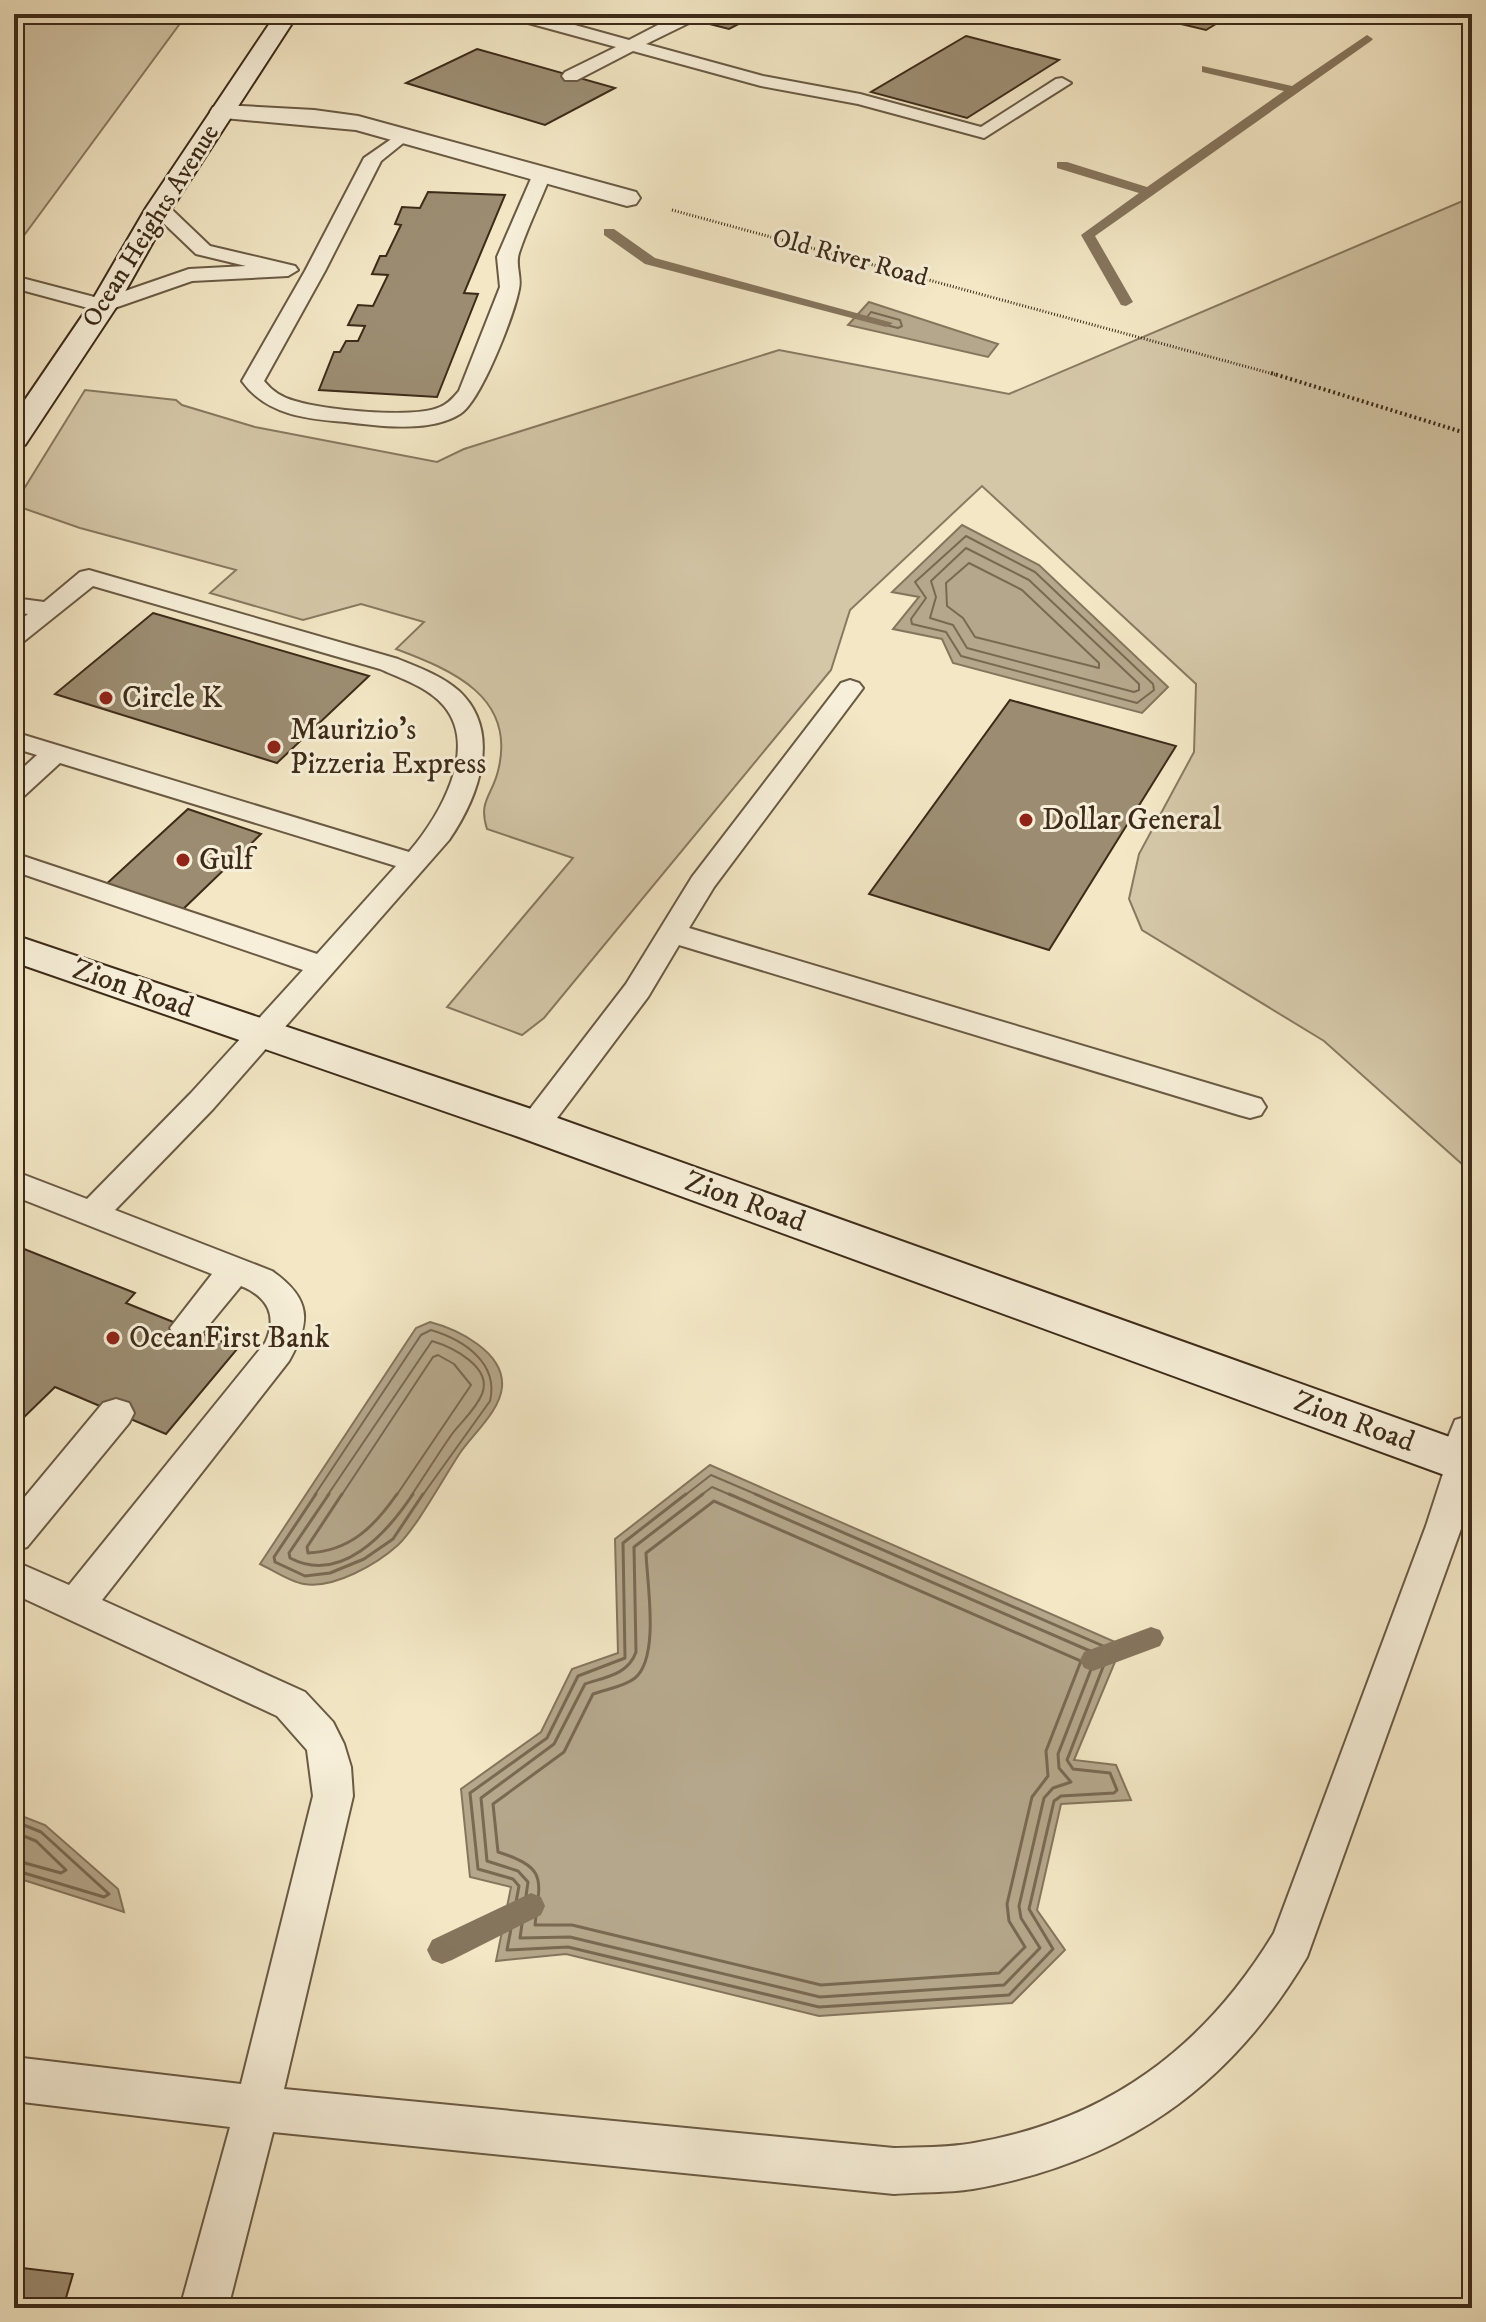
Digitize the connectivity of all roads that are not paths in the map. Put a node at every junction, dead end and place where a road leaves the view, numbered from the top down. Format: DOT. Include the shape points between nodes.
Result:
graph roads {
  1 [pos="287,14"];
  2 [pos="516,14"];
  3 [pos="685,18"];
  4 [pos="631,46"];
  5 [pos="571,76"];
  6 [pos="1062,83"];
  7 [pos="222,112"];
  8 [pos="403,136"];
  9 [pos="542,174"];
  10 [pos="627,198"];
  11 [pos="159,208"];
  12 [pos="288,270"];
  13 [pos="315,271"];
  14 [pos="14,282"];
  15 [pos="103,306"];
  16 [pos="14,438"];
  17 [pos="14,605"];
  18 [pos="49,610"];
  19 [pos="14,637"];
  20 [pos="850,688"];
  21 [pos="14,740"];
  22 [pos="56,752"];
  23 [pos="14,790"];
  24 [pos="415,863"];
  25 [pos="19,868"];
  26 [pos="673,933"];
  27 [pos="14,948"];
  28 [pos="323,966"];
  29 [pos="262,1034"];
  30 [pos="1250,1107"];
  31 [pos="534,1126"];
  32 [pos="14,1183"];
  33 [pos="92,1214"];
  34 [pos="235,1270"];
  35 [pos="187,1328"];
  36 [pos="116,1413"];
  37 [pos="1469,1454"];
  38 [pos="14,1536"];
  39 [pos="14,1577"];
  40 [pos="76,1604"];
  41 [pos="14,2079"];
  42 [pos="257,2108"];
  43 [pos="204,2308"];
  1 -- 7 [label="street, Ocean Heights Avenue"];
  2 -- 4 [label="lane"];
  3 -- 4 [label="lane"];
  4 -- 5 [label="lane"];
  4 -- 6 [label="lane" via="984,133"];
  7 -- 8 [label="street" via="314,117"];
  7 -- 11 [label="street, Ocean Heights Avenue"];
  8 -- 9 [label="street"];
  8 -- 13 [label="lane" via="373,158"];
  9 -- 10 [label="street"];
  9 -- 13 [label="lane" via="507,257 510,287 470,391 447,413 421,418 321,413 259,391 253,381"];
  11 -- 12 [label="lane" via="203,250"];
  11 -- 15 [label="street, Ocean Heights Avenue"];
  12 -- 13 [label="lane"];
  12 -- 15 [label="lane" via="189,275"];
  14 -- 15 [label="lane"];
  15 -- 16 [label="street, Ocean Heights Avenue"];
  17 -- 18 [label="lane"];
  18 -- 19 [label="lane"];
  18 -- 24 [label="lane" via="89,577 389,664 436,686 455,703 473,749 446,826"];
  20 -- 26 [label="lane" via="702,883"];
  21 -- 22 [label="lane"];
  22 -- 23 [label="lane"];
  22 -- 24 [label="lane"];
  24 -- 28 [label="lane"];
  25 -- 28 [label="lane"];
  26 -- 30 [label="lane"];
  26 -- 31 [label="lane" via="637,990"];
  27 -- 29 [label="street, Zion Road"];
  28 -- 29 [label="lane"];
  29 -- 31 [label="street, Zion Road"];
  29 -- 33 [label="lane"];
  31 -- 37 [label="street, Zion Road"];
  32 -- 33 [label="lane"];
  33 -- 34 [label="lane"];
  34 -- 35 [label="lane"];
  34 -- 40 [label="lane" via="270,1286 284,1301 290,1330"];
  36 -- 38 [label="lane"];
  37 -- 42 [label="lane" via="1292,1943 1249,2012 1194,2067 1121,2117 1056,2147 973,2166 894,2171"];
  39 -- 40 [label="lane"];
  40 -- 42 [label="lane" via="291,1704 309,1720 330,1754 333,1796"];
  41 -- 42 [label="lane"];
  42 -- 43 [label="lane"];
}
